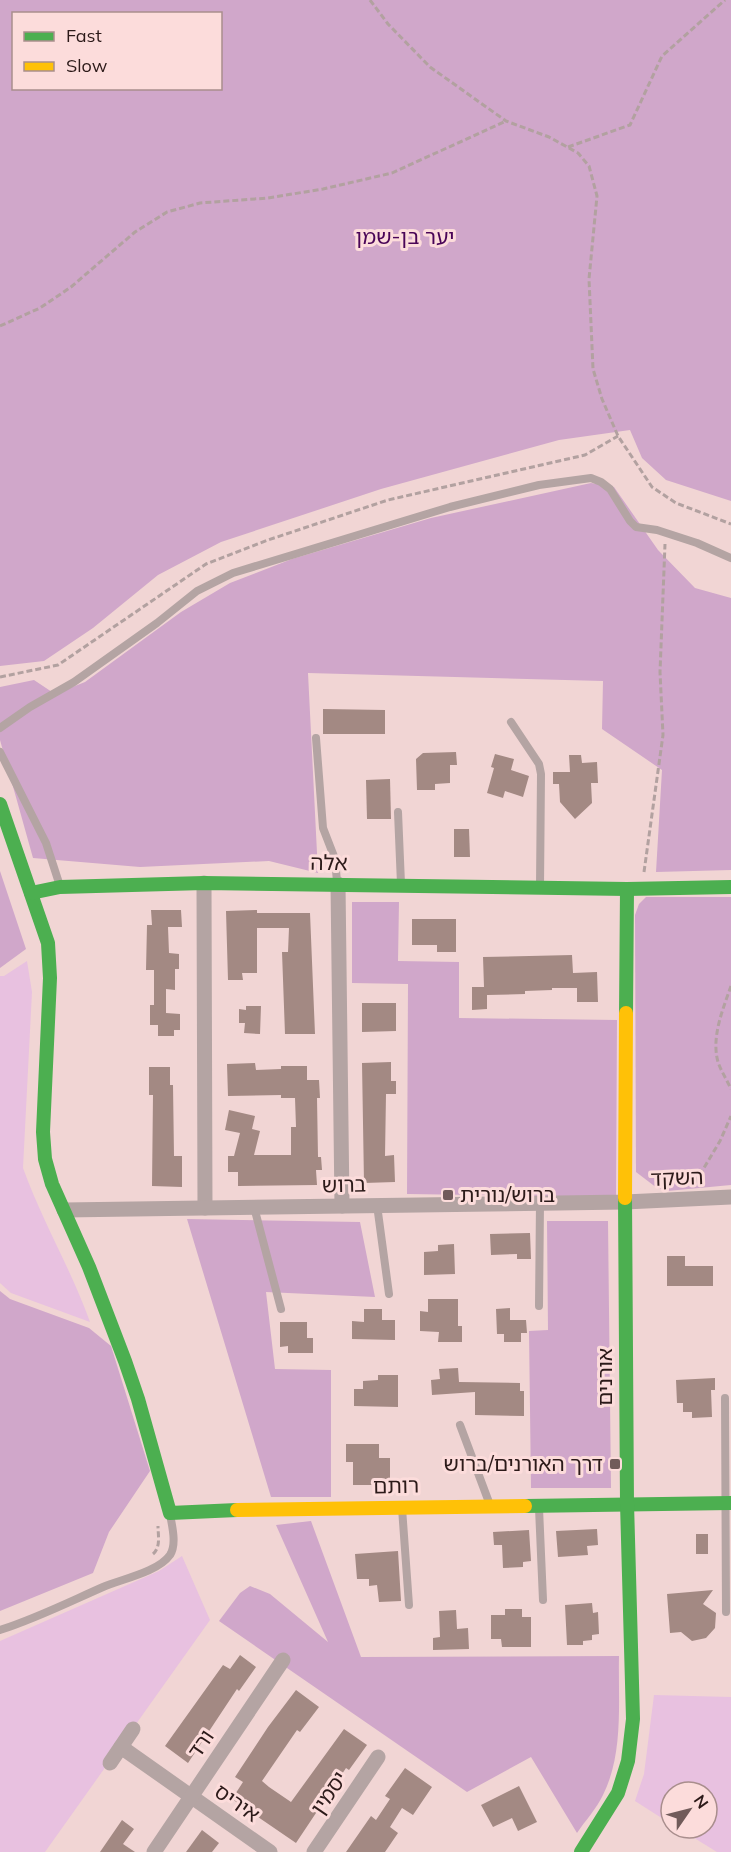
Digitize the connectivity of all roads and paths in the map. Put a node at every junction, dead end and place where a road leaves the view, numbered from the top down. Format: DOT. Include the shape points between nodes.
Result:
graph roads {
  1 [pos="370,0"];
  2 [pos="725,0"];
  3 [pos="506,121"];
  4 [pos="567,147"];
  5 [pos="0,326"];
  6 [pos="731,524"];
  7 [pos="665,532"];
  8 [pos="731,558"];
  9 [pos="511,722"];
  10 [pos="0,728"];
  11 [pos="316,738"];
  12 [pos="0,752"];
  13 [pos="0,804"];
  14 [pos="398,812"];
  15 [pos="204,883"];
  16 [pos="338,884"];
  17 [pos="402,885"];
  18 [pos="60,887"];
  19 [pos="540,887"];
  20 [pos="731,887"];
  21 [pos="627,889"];
  22 [pos="642,889"];
  23 [pos="31,892"];
  24 [pos="731,986"];
  25 [pos="731,1089"];
  26 [pos="731,1116"];
  27 [pos="731,1197"];
  28 [pos="685,1199"];
  29 [pos="625,1202"];
  30 [pos="540,1203"];
  31 [pos="377,1205"];
  32 [pos="342,1206"];
  33 [pos="254,1207"];
  34 [pos="206,1208"];
  35 [pos="64,1210"];
  36 [pos="389,1294"];
  37 [pos="539,1306"];
  38 [pos="281,1309"];
  39 [pos="725,1398"];
  40 [pos="460,1425"];
  41 [pos="627,1503"];
  42 [pos="728,1503"];
  43 [pos="539,1505"];
  44 [pos="490,1506"];
  45 [pos="402,1507"];
  46 [pos="170,1513"];
  47 [pos="543,1600"];
  48 [pos="409,1605"];
  49 [pos="726,1612"];
  50 [pos="0,1630"];
  51 [pos="284,1660"];
  52 [pos="133,1729"];
  53 [pos="121,1747"];
  54 [pos="378,1757"];
  55 [pos="110,1763"];
  56 [pos="192,1797"];
  57 [pos="154,1852"];
  58 [pos="270,1852"];
  59 [pos="314,1852"];
  60 [pos="581,1852"];
  1 -- 3 [label="path" via="430,67"];
  2 -- 4 [label="path" via="662,56 630,125"];
  3 -- 4 [label="path"];
  3 -- 5 [label="path" via="392,173 323,189 200,203 167,212 135,232 71,287 40,308"];
  4 -- 6 [label="path" via="589,166 597,196 589,279 593,369 618,436 652,487 676,503"];
  7 -- 8 [label="lane"];
  7 -- 10 [label="lane" via="636,527 610,489 591,478 539,485 450,507 278,558 213,582 74,682"];
  7 -- 22 [label="path" via="660,672 663,735"];
  9 -- 19 [label="lane" via="539,764 541,774"];
  11 -- 16 [label="lane" via="323,828 335,860"];
  12 -- 18 [label="lane" via="46,843"];
  13 -- 23 [label="street"];
  14 -- 17 [label="lane"];
  15 -- 16 [label="street, אלה"];
  15 -- 18 [label="street, אלה"];
  15 -- 34 [label="street"];
  16 -- 17 [label="street, אלה"];
  16 -- 32 [label="street"];
  17 -- 19 [label="street, אלה"];
  18 -- 23 [label="street, אלה"];
  19 -- 21 [label="street, אלה"];
  20 -- 22 [label="street"];
  21 -- 22 [label="street"];
  21 -- 29 [label="street, אורנים"];
  23 -- 35 [label="street" via="50,957 45,1159"];
  24 -- 25 [label="path" via="717,1044 718,1062"];
  26 -- 28 [label="path"];
  27 -- 28 [label="street, השקד"];
  28 -- 29 [label="street, השקד"];
  29 -- 30 [label="street, ברוש"];
  29 -- 41 [label="street, אורנים"];
  30 -- 31 [label="street, ברוש"];
  30 -- 37 [label="lane"];
  31 -- 32 [label="street, ברוש"];
  31 -- 36 [label="lane"];
  32 -- 33 [label="street, ברוש"];
  33 -- 34 [label="street, ברוש"];
  33 -- 38 [label="lane"];
  34 -- 35 [label="street, ברוש"];
  35 -- 46 [label="street" via="135,1390"];
  39 -- 42 [label="lane"];
  40 -- 44 [label="lane"];
  41 -- 42 [label="street, רותם"];
  41 -- 43 [label="street, רותם"];
  41 -- 60 [label="street, אורנים" via="631,1742 618,1792"];
  42 -- 49 [label="lane"];
  43 -- 44 [label="street, רותם"];
  43 -- 47 [label="lane"];
  44 -- 45 [label="street, רותם"];
  45 -- 46 [label="street, רותם"];
  45 -- 48 [label="lane"];
  46 -- 50 [label="lane" via="174,1536 170,1554 157,1565"];
  51 -- 56 [label="street, ורד"];
  52 -- 53 [label="street"];
  53 -- 55 [label="street"];
  53 -- 56 [label="street, איריס"];
  54 -- 59 [label="street, יסמין"];
  56 -- 57 [label="street, ורד"];
  56 -- 58 [label="street, איריס"];
}
